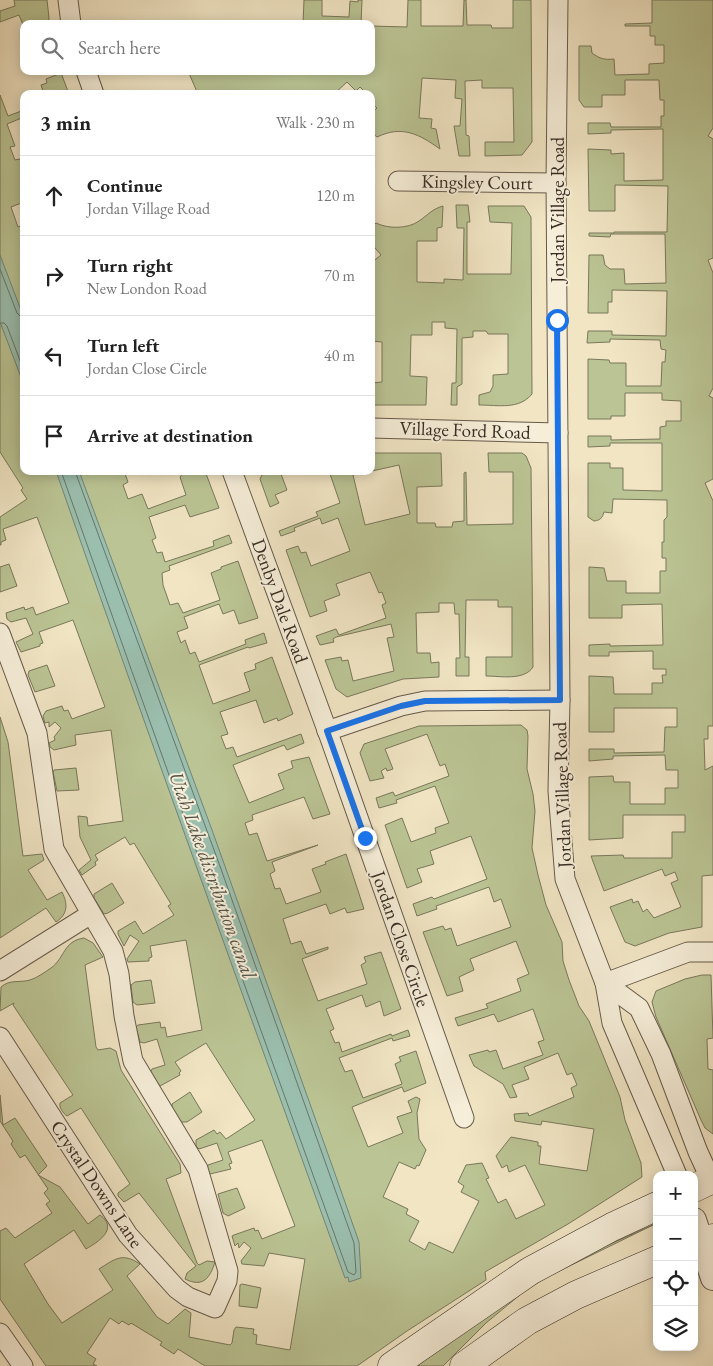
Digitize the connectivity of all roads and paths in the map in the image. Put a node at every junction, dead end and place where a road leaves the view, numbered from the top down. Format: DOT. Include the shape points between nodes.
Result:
graph roads {
  1 [pos="68,0"];
  2 [pos="558,0"];
  3 [pos="70,20"];
  4 [pos="87,75"];
  5 [pos="93,90"];
  6 [pos="398,181"];
  7 [pos="556,183"];
  8 [pos="375,428"];
  9 [pos="558,433"];
  10 [pos="233,475"];
  11 [pos="0,633"];
  12 [pos="560,700"];
  13 [pos="327,731"];
  14 [pos="91,914"];
  15 [pos="713,952"];
  16 [pos="0,971"];
  17 [pos="605,983"];
  18 [pos="0,1038"];
  19 [pos="464,1118"];
  20 [pos="675,1171"];
  21 [pos="708,1183"];
  22 [pos="653,1208"];
  23 [pos="701,1236"];
  24 [pos="655,1261"];
  25 [pos="713,1278"];
  26 [pos="0,1333"];
  27 [pos="22,1366"];
  28 [pos="392,1366"];
  29 [pos="464,1366"];
  1 -- 3 [label="street"];
  2 -- 7 [label="street, Jordan Village Road"];
  4 -- 5 [label="street"];
  6 -- 7 [label="street, Kingsley Court"];
  7 -- 9 [label="street, Jordan Village Road"];
  8 -- 9 [label="street, Village Ford Road"];
  9 -- 12 [label="street, Jordan Village Road"];
  10 -- 13 [label="street, Denby Dale Road"];
  11 -- 14 [label="street" via="37,734 54,849"];
  12 -- 13 [label="street" via="425,701"];
  12 -- 17 [label="street, Jordan Village Road" via="558,791 565,879"];
  13 -- 19 [label="street, Jordan Close Circle"];
  14 -- 16 [label="street"];
  14 -- 18 [label="street, Crystal Downs Lane" via="113,951 133,1061 198,1169 204,1188 228,1272 215,1308 176,1289 128,1235"];
  15 -- 17 [label="street" via="688,952"];
  17 -- 20 [label="street, Jordan Village Road" via="612,1024"];
  17 -- 21 [label="street" via="639,1008 660,1054"];
  22 -- 28 [label="main road" via="530,1272"];
  23 -- 25 [label="street"];
  24 -- 29 [label="main road" via="576,1295 527,1321"];
  26 -- 27 [label="street"];
}
